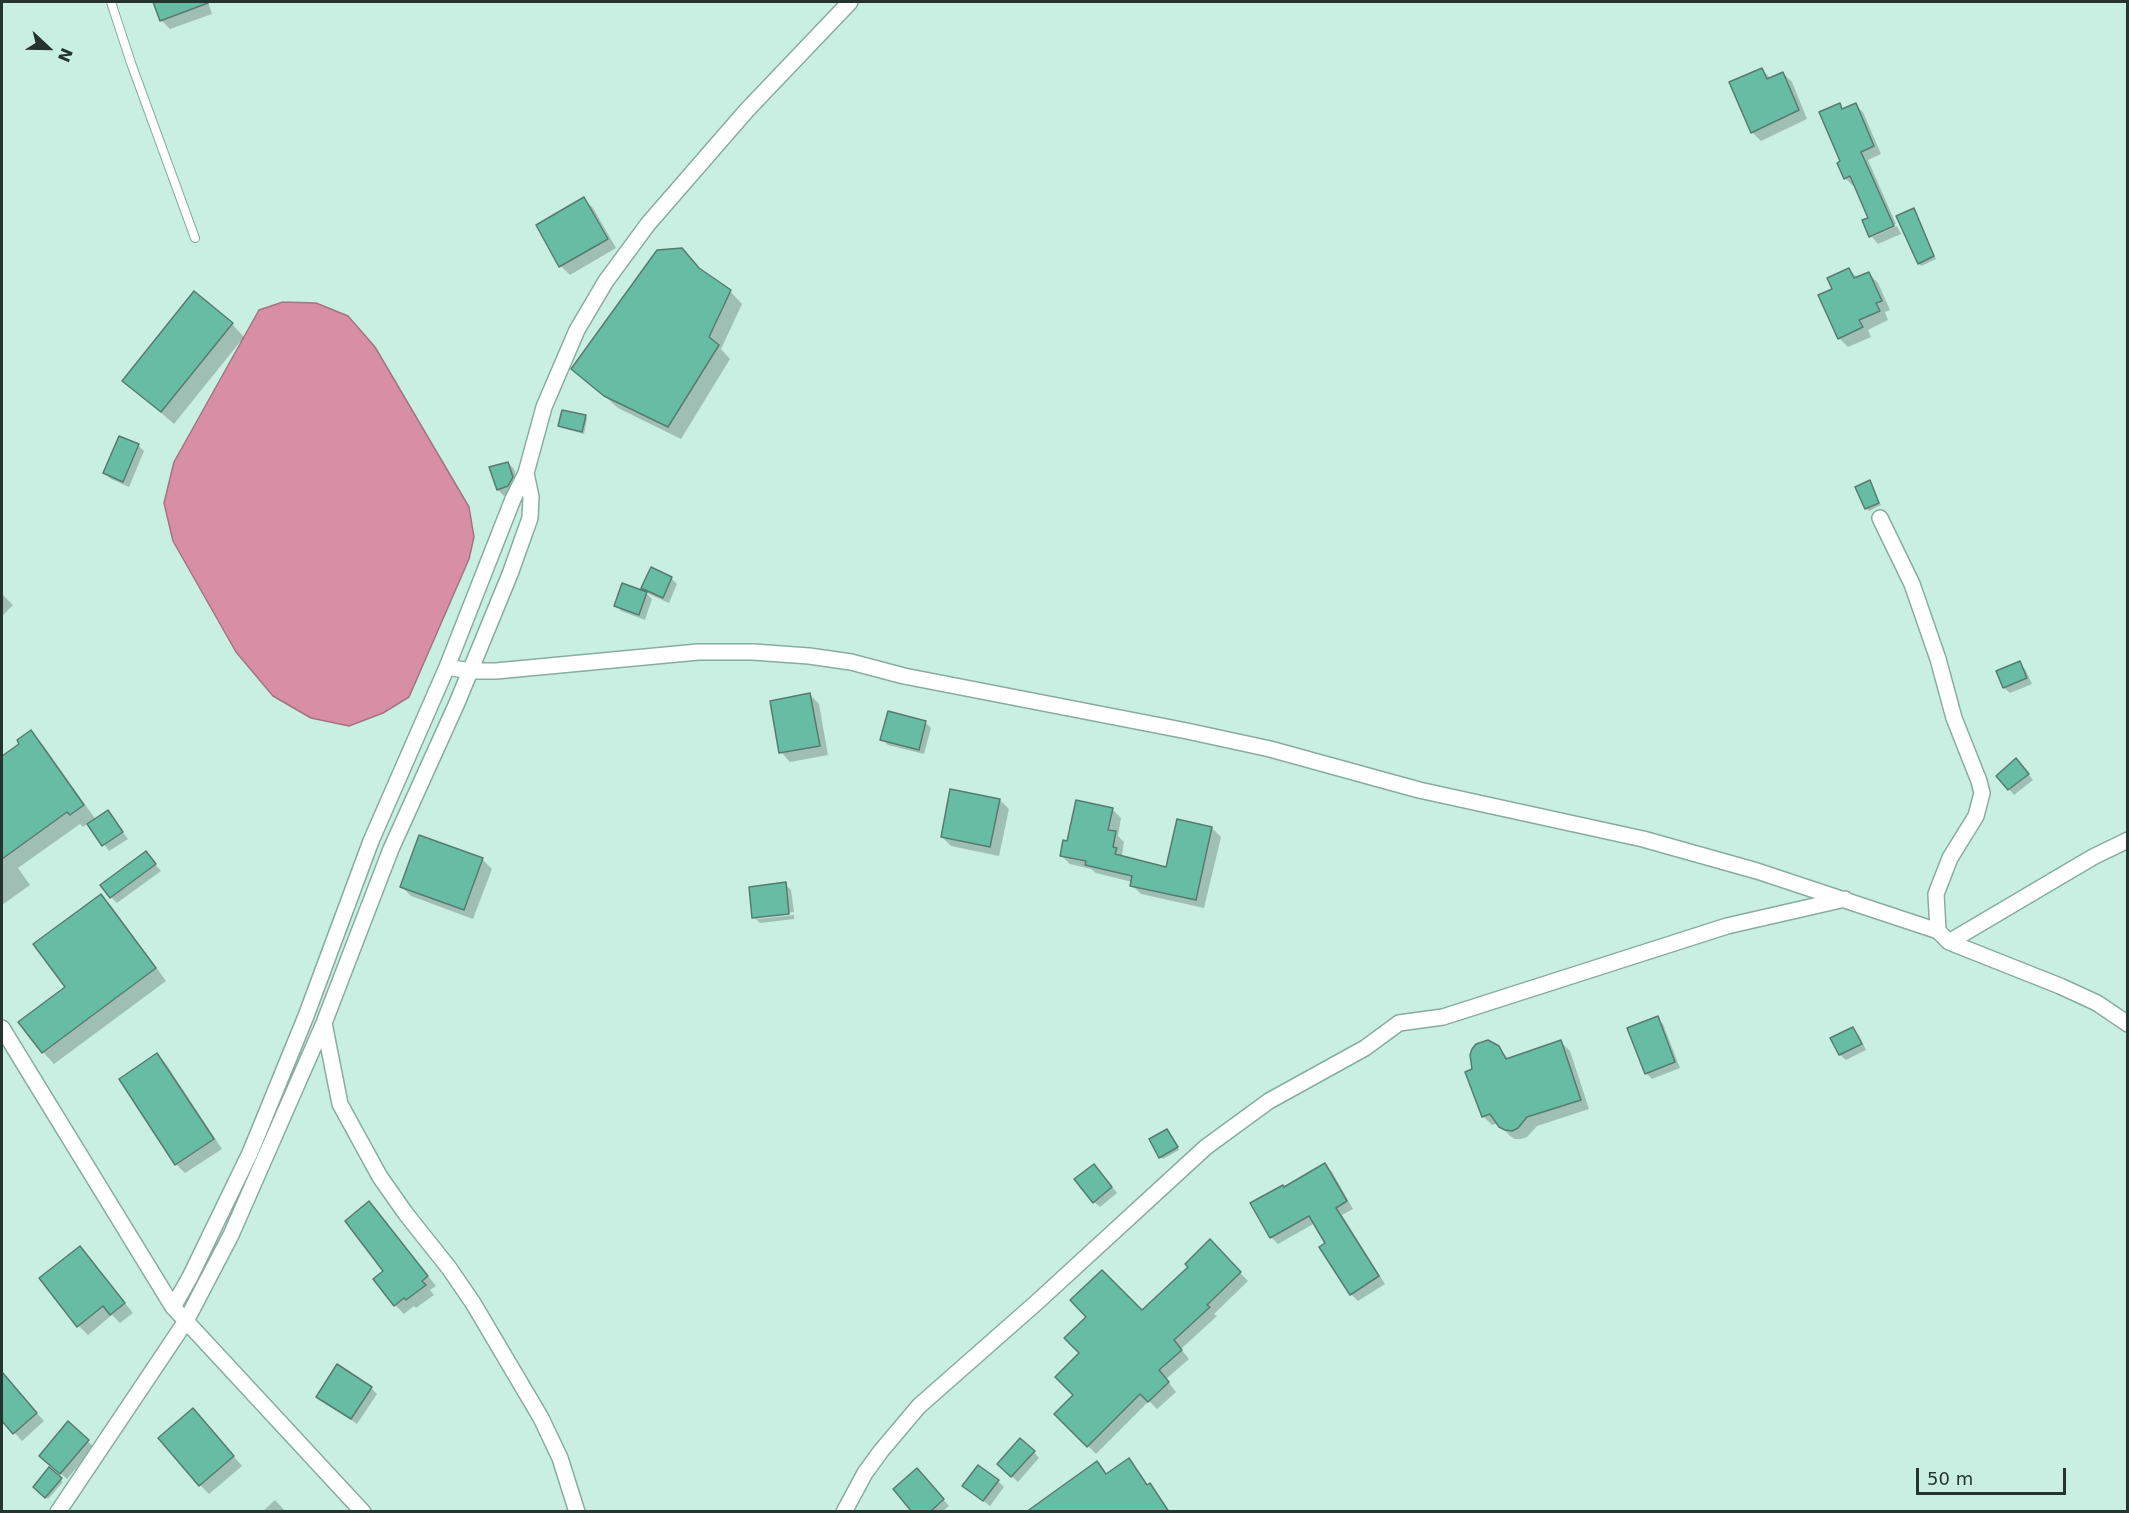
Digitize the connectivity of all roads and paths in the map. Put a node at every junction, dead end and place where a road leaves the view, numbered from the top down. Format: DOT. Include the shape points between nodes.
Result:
graph roads {
  1 [pos="111,2"];
  2 [pos="850,2"];
  3 [pos="195,238"];
  4 [pos="526,473"];
  5 [pos="1880,518"];
  6 [pos="447,667"];
  7 [pos="470,671"];
  8 [pos="2127,840"];
  9 [pos="371,841"];
  10 [pos="391,849"];
  11 [pos="1845,899"];
  12 [pos="1938,931"];
  13 [pos="1949,942"];
  14 [pos="324,1023"];
  15 [pos="2127,1024"];
  16 [pos="2,1028"];
  17 [pos="173,1307"];
  18 [pos="186,1322"];
  19 [pos="58,1512"];
  20 [pos="363,1512"];
  21 [pos="577,1512"];
  22 [pos="844,1512"];
  1 -- 3 [label="lane"];
  2 -- 4 [label="street" via="747,110 648,224 606,281 562,361 544,407"];
  4 -- 6 [label="street"];
  4 -- 7 [label="street" via="531,507 525,533"];
  5 -- 12 [label="street" via="1912,584 1982,793 1976,816 1950,858 1936,894"];
  6 -- 7 [label="street"];
  6 -- 9 [label="street"];
  7 -- 10 [label="street"];
  7 -- 11 [label="street" via="698,652 753,652 851,662 1270,749 1419,790 1692,851"];
  8 -- 13 [label="street"];
  9 -- 10 [label="street"];
  9 -- 17 [label="street" via="250,1153"];
  10 -- 14 [label="street"];
  11 -- 12 [label="street"];
  11 -- 22 [label="street" via="1717,929 1443,1017 1399,1023 1365,1048 1269,1101 1206,1147 920,1406 865,1473"];
  12 -- 13 [label="street"];
  13 -- 15 [label="street" via="2061,986 2097,1003"];
  14 -- 18 [label="street" via="231,1235"];
  14 -- 21 [label="street" via="340,1104 380,1177 473,1303 541,1418 560,1458"];
  16 -- 17 [label="street"];
  17 -- 18 [label="street"];
  18 -- 19 [label="street"];
  18 -- 20 [label="street"];
}
